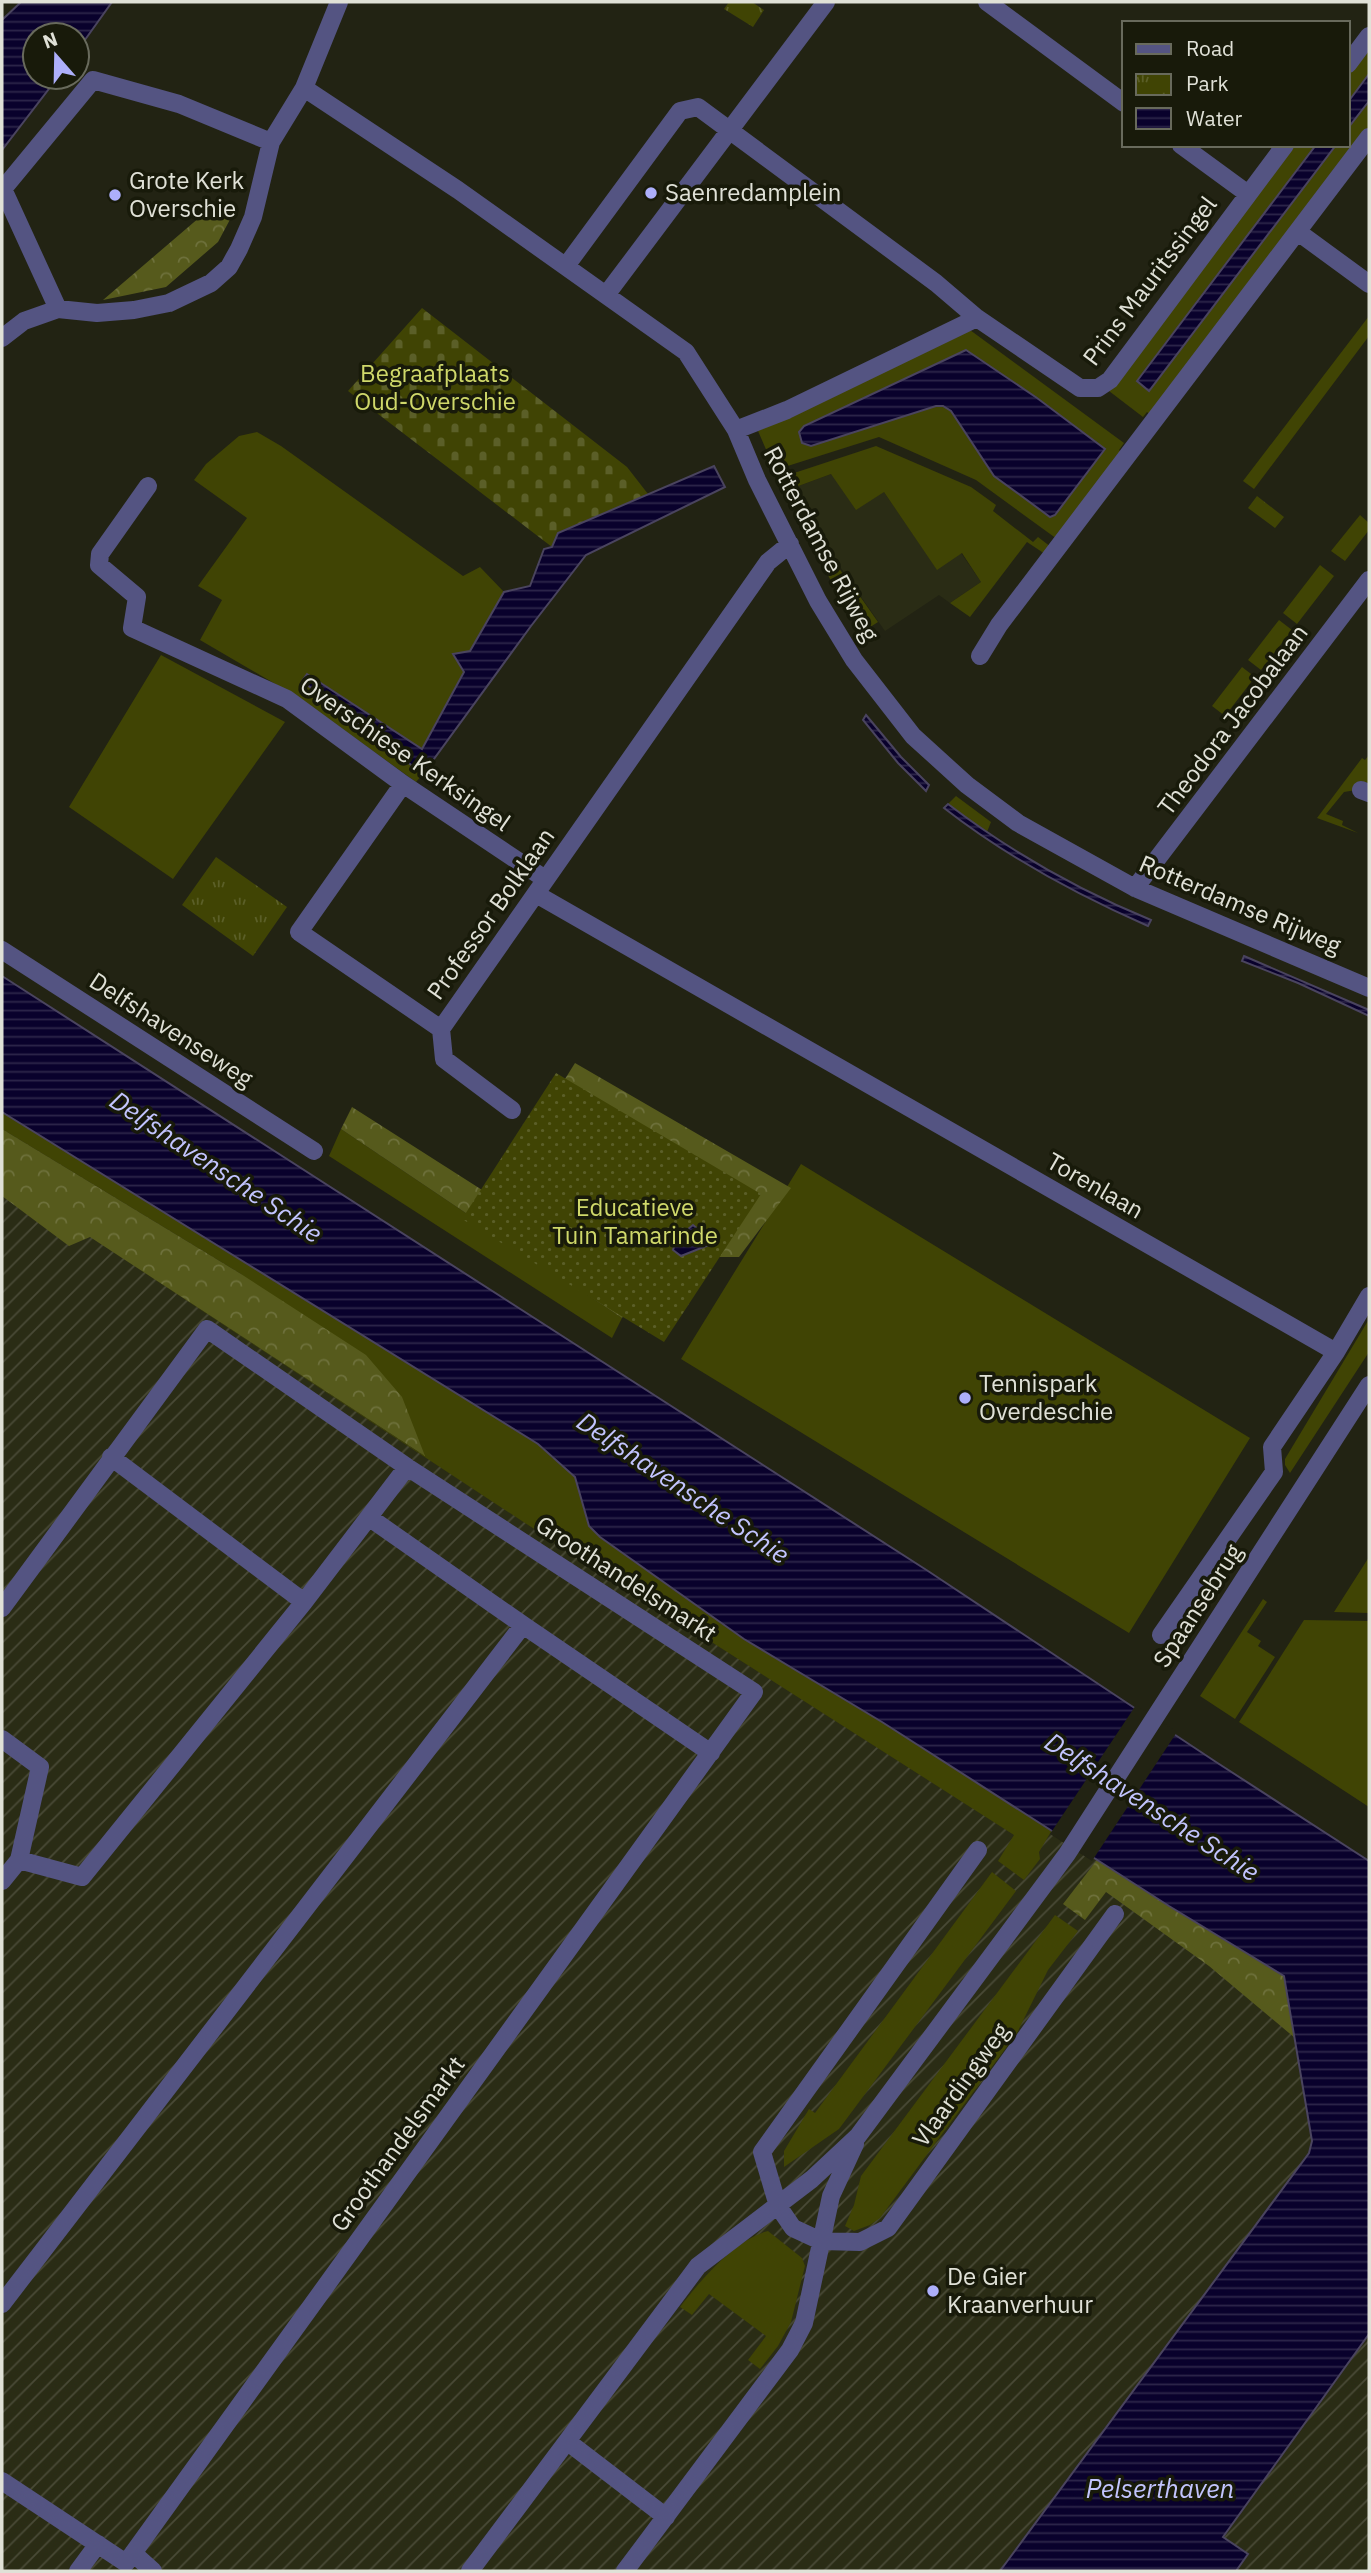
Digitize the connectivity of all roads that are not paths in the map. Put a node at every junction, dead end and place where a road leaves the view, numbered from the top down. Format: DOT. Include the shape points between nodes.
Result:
graph roads {
  1 [pos="339,2"];
  2 [pos="826,2"];
  3 [pos="987,2"];
  4 [pos="1369,36"];
  5 [pos="1350,61"];
  6 [pos="304,88"];
  7 [pos="1122,102"];
  8 [pos="729,130"];
  9 [pos="1369,137"];
  10 [pos="271,142"];
  11 [pos="1184,147"];
  12 [pos="1284,147"];
  13 [pos="1248,194"];
  14 [pos="1298,232"];
  15 [pos="566,266"];
  16 [pos="1369,284"];
  17 [pos="606,295"];
  18 [pos="58,309"];
  19 [pos="977,317"];
  20 [pos="2,338"];
  21 [pos="736,430"];
  22 [pos="148,486"];
  23 [pos="790,544"];
  24 [pos="1369,580"];
  25 [pos="980,656"];
  26 [pos="403,784"];
  27 [pos="541,887"];
  28 [pos="1135,888"];
  29 [pos="2,950"];
  30 [pos="1369,988"];
  31 [pos="441,1029"];
  32 [pos="512,1110"];
  33 [pos="314,1151"];
  34 [pos="1369,1296"];
  35 [pos="1336,1352"];
  36 [pos="1369,1385"];
  37 [pos="111,1457"];
  38 [pos="407,1466"];
  39 [pos="370,1518"];
  40 [pos="304,1601"];
  41 [pos="2,1608"];
  42 [pos="523,1625"];
  43 [pos="1161,1635"];
  44 [pos="2,1739"];
  45 [pos="710,1753"];
  46 [pos="978,1850"];
  47 [pos="19,1860"];
  48 [pos="2,1881"];
  49 [pos="1115,1914"];
  50 [pos="858,2136"];
  51 [pos="778,2206"];
  52 [pos="821,2241"];
  53 [pos="2,2304"];
  54 [pos="568,2442"];
  55 [pos="2,2481"];
  56 [pos="666,2517"];
  57 [pos="98,2544"];
  58 [pos="128,2562"];
  59 [pos="78,2571"];
  60 [pos="153,2571"];
  61 [pos="470,2571"];
  62 [pos="625,2571"];
  1 -- 6 [label="street"];
  2 -- 8 [label="street"];
  3 -- 7 [label="street"];
  4 -- 5 [label="street"];
  6 -- 10 [label="street"];
  6 -- 15 [label="street, Rotterdamse Rijweg"];
  8 -- 15 [label="street" via="698,107 680,111"];
  8 -- 17 [label="street"];
  8 -- 19 [label="street"];
  9 -- 14 [label="street"];
  10 -- 18 [label="street" via="253,217 229,267 211,283 169,303 134,310"];
  10 -- 18 [label="street" via="179,104 93,80 3,189"];
  11 -- 13 [label="street"];
  12 -- 13 [label="street, Prins Mauritssingel"];
  13 -- 19 [label="street, Prins Mauritssingel" via="1110,380 1098,388 1080,388"];
  14 -- 16 [label="street"];
  14 -- 25 [label="street"];
  15 -- 17 [label="street, Rotterdamse Rijweg"];
  17 -- 21 [label="street, Rotterdamse Rijweg" via="686,352"];
  18 -- 20 [label="street" via="24,321"];
  19 -- 21 [label="street" via="788,410"];
  21 -- 23 [label="street, Rotterdamse Rijweg"];
  22 -- 26 [label="street, Overschiese Kerksingel" via="100,554 99,565 137,597 132,628 287,699"];
  23 -- 27 [label="street, Professor Bolklaan" via="768,562"];
  23 -- 28 [label="street, Rotterdamse Rijweg" via="854,660 927,750 1018,823"];
  24 -- 28 [label="street, Theodora Jacobalaan"];
  26 -- 27 [label="street, Overschiese Kerksingel"];
  26 -- 31 [label="street, Professor Bolklaan" via="299,932"];
  27 -- 31 [label="street, Professor Bolklaan"];
  27 -- 35 [label="street, Torenlaan"];
  28 -- 30 [label="street, Rotterdamse Rijweg"];
  29 -- 33 [label="street, Delfshavenseweg"];
  31 -- 32 [label="street" via="444,1059"];
  34 -- 35 [label="street"];
  35 -- 43 [label="street" via="1272,1447 1274,1472"];
  36 -- 50 [label="street, Spaansebrug" via="1067,1854"];
  37 -- 38 [label="street, Groothandelsmarkt" via="207,1329"];
  37 -- 40 [label="street"];
  37 -- 41 [label="street, Groothandelsmarkt"];
  38 -- 39 [label="street"];
  38 -- 45 [label="street, Groothandelsmarkt" via="754,1692"];
  39 -- 40 [label="street"];
  39 -- 42 [label="street"];
  40 -- 47 [label="street" via="82,1877"];
  42 -- 45 [label="street"];
  42 -- 53 [label="street"];
  44 -- 47 [label="street" via="40,1768"];
  45 -- 58 [label="street, Groothandelsmarkt"];
  46 -- 51 [label="street, Vlaardingweg" via="762,2152"];
  47 -- 48 [label="street"];
  49 -- 52 [label="street, Vlaardingweg" via="888,2228 860,2242"];
  50 -- 51 [label="street"];
  50 -- 52 [label="street" via="831,2196"];
  51 -- 52 [label="street, Vlaardingweg" via="793,2228"];
  51 -- 54 [label="street" via="698,2266"];
  52 -- 56 [label="street" via="804,2323 790,2350"];
  54 -- 56 [label="street"];
  54 -- 61 [label="street"];
  55 -- 57 [label="street"];
  56 -- 62 [label="street"];
  57 -- 58 [label="street"];
  57 -- 59 [label="street"];
  58 -- 60 [label="street"];
}
